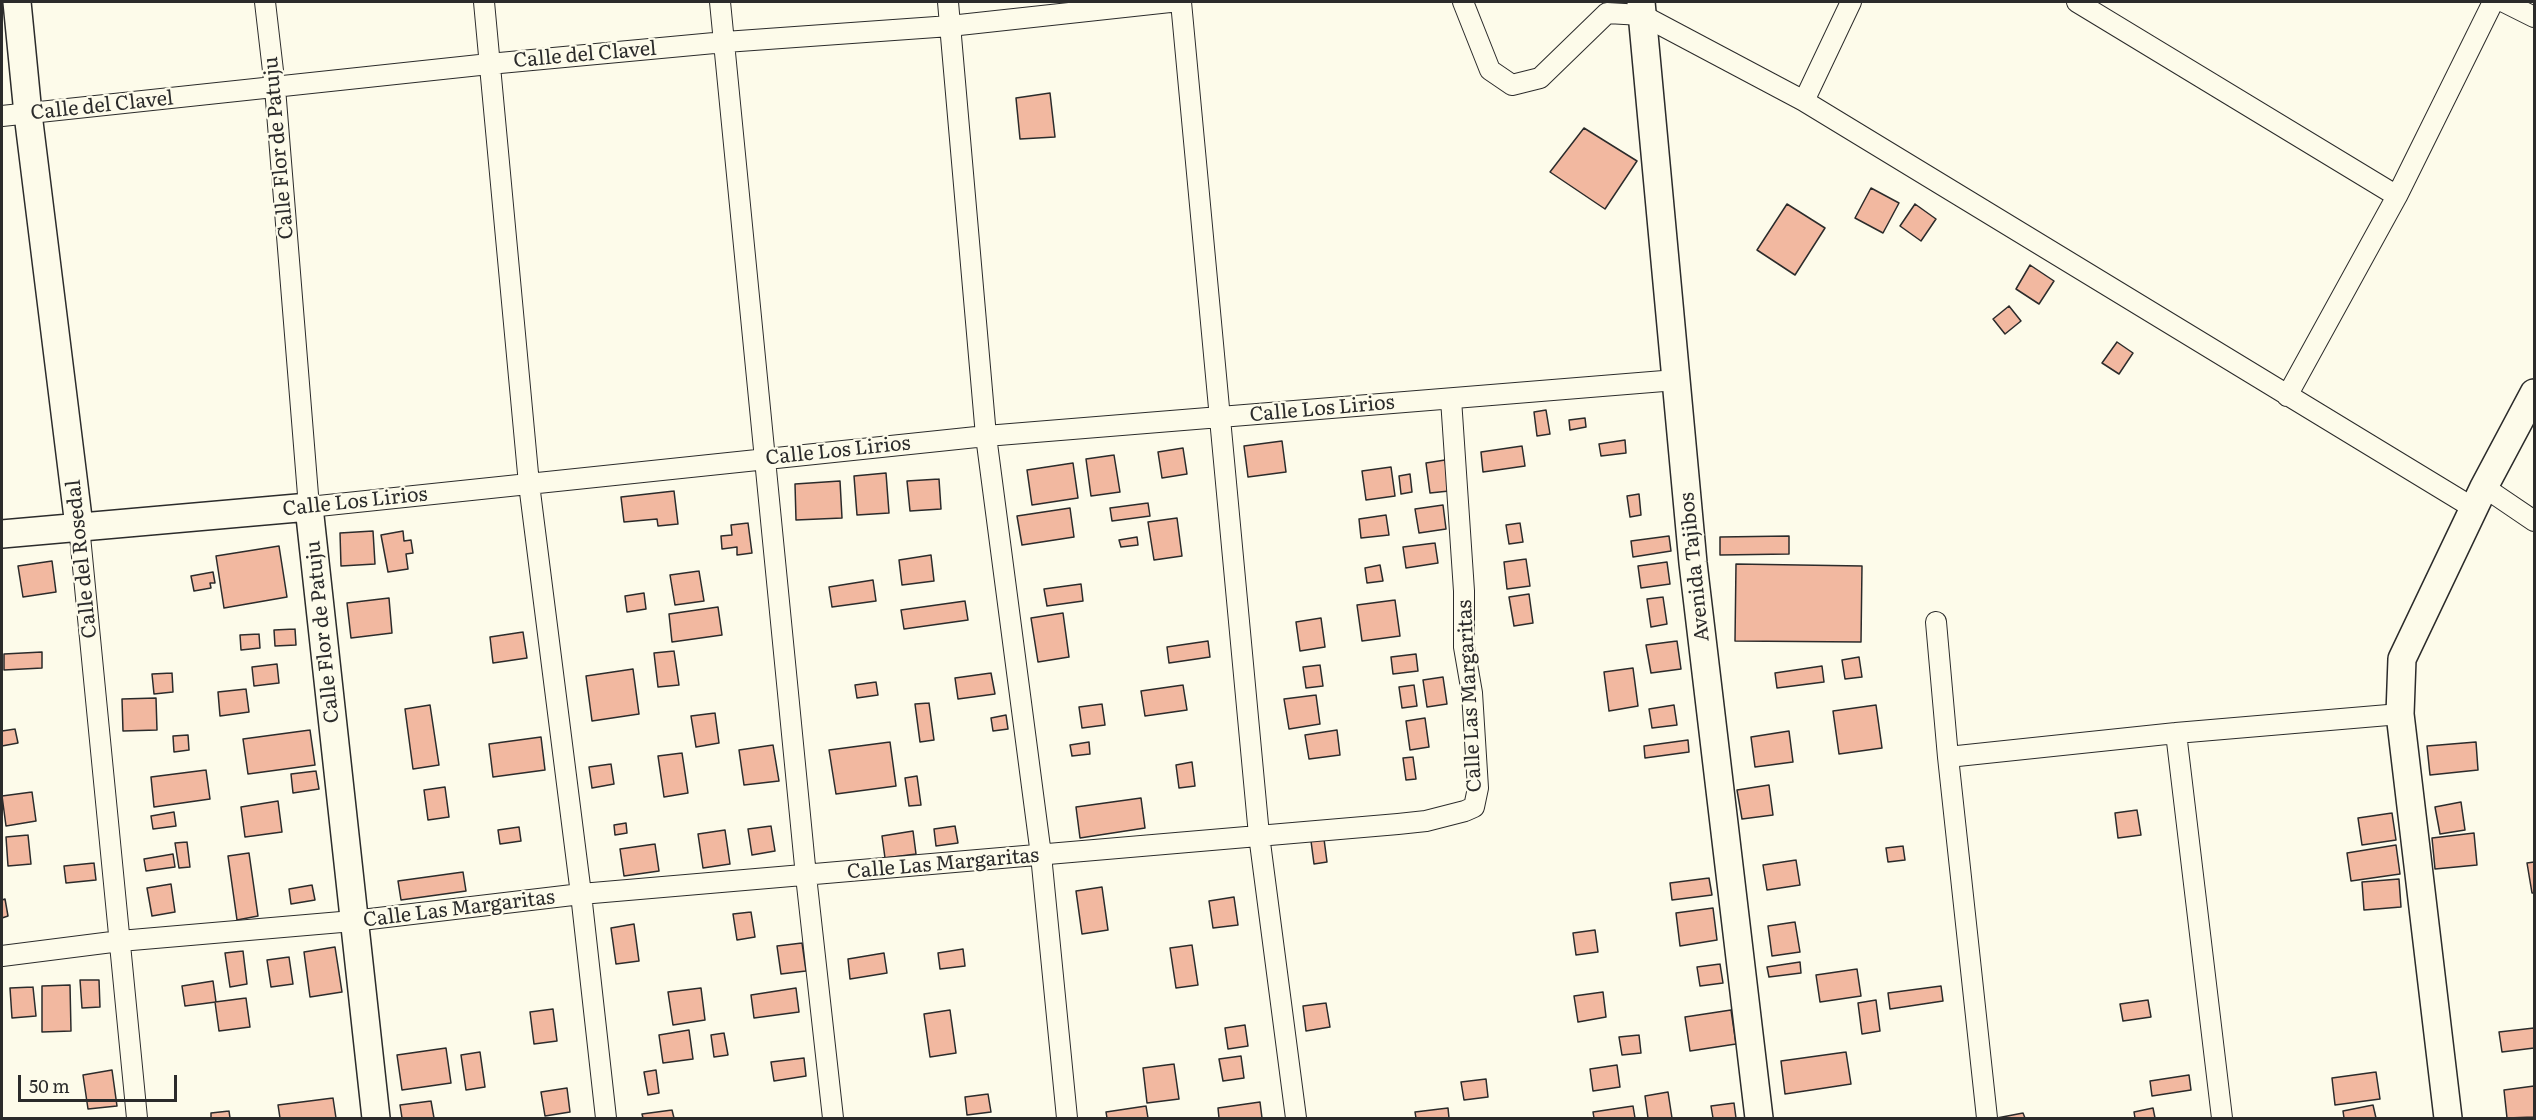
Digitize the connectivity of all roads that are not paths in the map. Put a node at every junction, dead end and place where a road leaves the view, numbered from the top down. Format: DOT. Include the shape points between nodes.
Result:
graph roads {
  1 [pos="17,2"];
  2 [pos="265,2"];
  3 [pos="484,2"];
  4 [pos="720,2"];
  5 [pos="948,2"];
  6 [pos="1170,2"];
  7 [pos="1181,2"];
  8 [pos="1463,2"];
  9 [pos="1851,2"];
  10 [pos="2077,2"];
  11 [pos="2493,2"];
  12 [pos="2504,2"];
  13 [pos="1643,6"];
  14 [pos="2535,18"];
  15 [pos="950,26"];
  16 [pos="724,42"];
  17 [pos="489,64"];
  18 [pos="275,87"];
  19 [pos="1804,101"];
  20 [pos="15,115"];
  21 [pos="2397,196"];
  22 [pos="1676,380"];
  23 [pos="2535,393"];
  24 [pos="2287,396"];
  25 [pos="1451,399"];
  26 [pos="1221,417"];
  27 [pos="986,436"];
  28 [pos="766,459"];
  29 [pos="529,484"];
  30 [pos="2480,498"];
  31 [pos="309,507"];
  32 [pos="2535,521"];
  33 [pos="79,526"];
  34 [pos="2,534"];
  35 [pos="1936,622"];
  36 [pos="2400,714"];
  37 [pos="2176,733"];
  38 [pos="1948,757"];
  39 [pos="1259,835"];
  40 [pos="1041,855"];
  41 [pos="806,876"];
  42 [pos="581,894"];
  43 [pos="353,921"];
  44 [pos="120,941"];
  45 [pos="2,957"];
  46 [pos="136,1119"];
  47 [pos="376,1119"];
  48 [pos="606,1119"];
  49 [pos="833,1119"];
  50 [pos="1067,1119"];
  51 [pos="1296,1119"];
  52 [pos="1759,1119"];
  53 [pos="1987,1119"];
  54 [pos="2222,1119"];
  55 [pos="2448,1119"];
  1 -- 20 [label="street, Calle del Rosedal"];
  2 -- 18 [label="street, Calle Flor de Patuju"];
  3 -- 17 [label="street"];
  4 -- 16 [label="street"];
  5 -- 15 [label="street"];
  6 -- 15 [label="street, Calle del Clavel"];
  7 -- 26 [label="street"];
  8 -- 13 [label="street" via="1490,70 1512,85 1540,78 1607,13"];
  9 -- 19 [label="street"];
  10 -- 21 [label="street"];
  11 -- 21 [label="street"];
  12 -- 14 [label="street"];
  13 -- 19 [label="street"];
  13 -- 22 [label="street, Avenida Tajibos"];
  15 -- 16 [label="street, Calle del Clavel"];
  15 -- 27 [label="street"];
  16 -- 17 [label="street, Calle del Clavel"];
  16 -- 28 [label="street"];
  17 -- 18 [label="street, Calle del Clavel"];
  17 -- 29 [label="street"];
  18 -- 20 [label="street, Calle del Clavel"];
  18 -- 31 [label="street, Calle Flor de Patuju"];
  19 -- 24 [label="street"];
  20 -- 33 [label="street, Calle del Rosedal"];
  21 -- 24 [label="street"];
  22 -- 25 [label="street, Calle Los Lirios"];
  22 -- 52 [label="street, Avenida Tajibos" via="1693,563"];
  23 -- 30 [label="street"];
  24 -- 30 [label="street"];
  25 -- 26 [label="street, Calle Los Lirios"];
  25 -- 39 [label="street, Calle Las Margaritas" via="1464,647 1472,693 1478,788 1474,807 1426,821"];
  26 -- 27 [label="street, Calle Los Lirios"];
  26 -- 39 [label="street"];
  27 -- 28 [label="street, Calle Los Lirios"];
  27 -- 40 [label="street"];
  28 -- 29 [label="street, Calle Los Lirios"];
  28 -- 41 [label="street"];
  29 -- 31 [label="street, Calle Los Lirios"];
  29 -- 42 [label="street"];
  30 -- 32 [label="street"];
  30 -- 36 [label="street" via="2402,659"];
  31 -- 33 [label="street, Calle Los Lirios"];
  31 -- 43 [label="street, Calle Flor de Patuju"];
  33 -- 34 [label="street, Calle Los Lirios"];
  33 -- 44 [label="street, Calle del Rosedal"];
  35 -- 38 [label="street"];
  36 -- 37 [label="street"];
  36 -- 55 [label="street"];
  37 -- 38 [label="street"];
  37 -- 54 [label="street"];
  38 -- 53 [label="street"];
  39 -- 40 [label="street, Calle Las Margaritas"];
  39 -- 51 [label="street"];
  40 -- 41 [label="street, Calle Las Margaritas"];
  40 -- 50 [label="street"];
  41 -- 42 [label="street, Calle Las Margaritas"];
  41 -- 49 [label="street"];
  42 -- 43 [label="street, Calle Las Margaritas"];
  42 -- 48 [label="street"];
  43 -- 44 [label="street, Calle Las Margaritas"];
  43 -- 47 [label="street, Calle Flor de Patuju"];
  44 -- 45 [label="street, Calle Las Margaritas"];
  44 -- 46 [label="street, Calle del Rosedal"];
}
